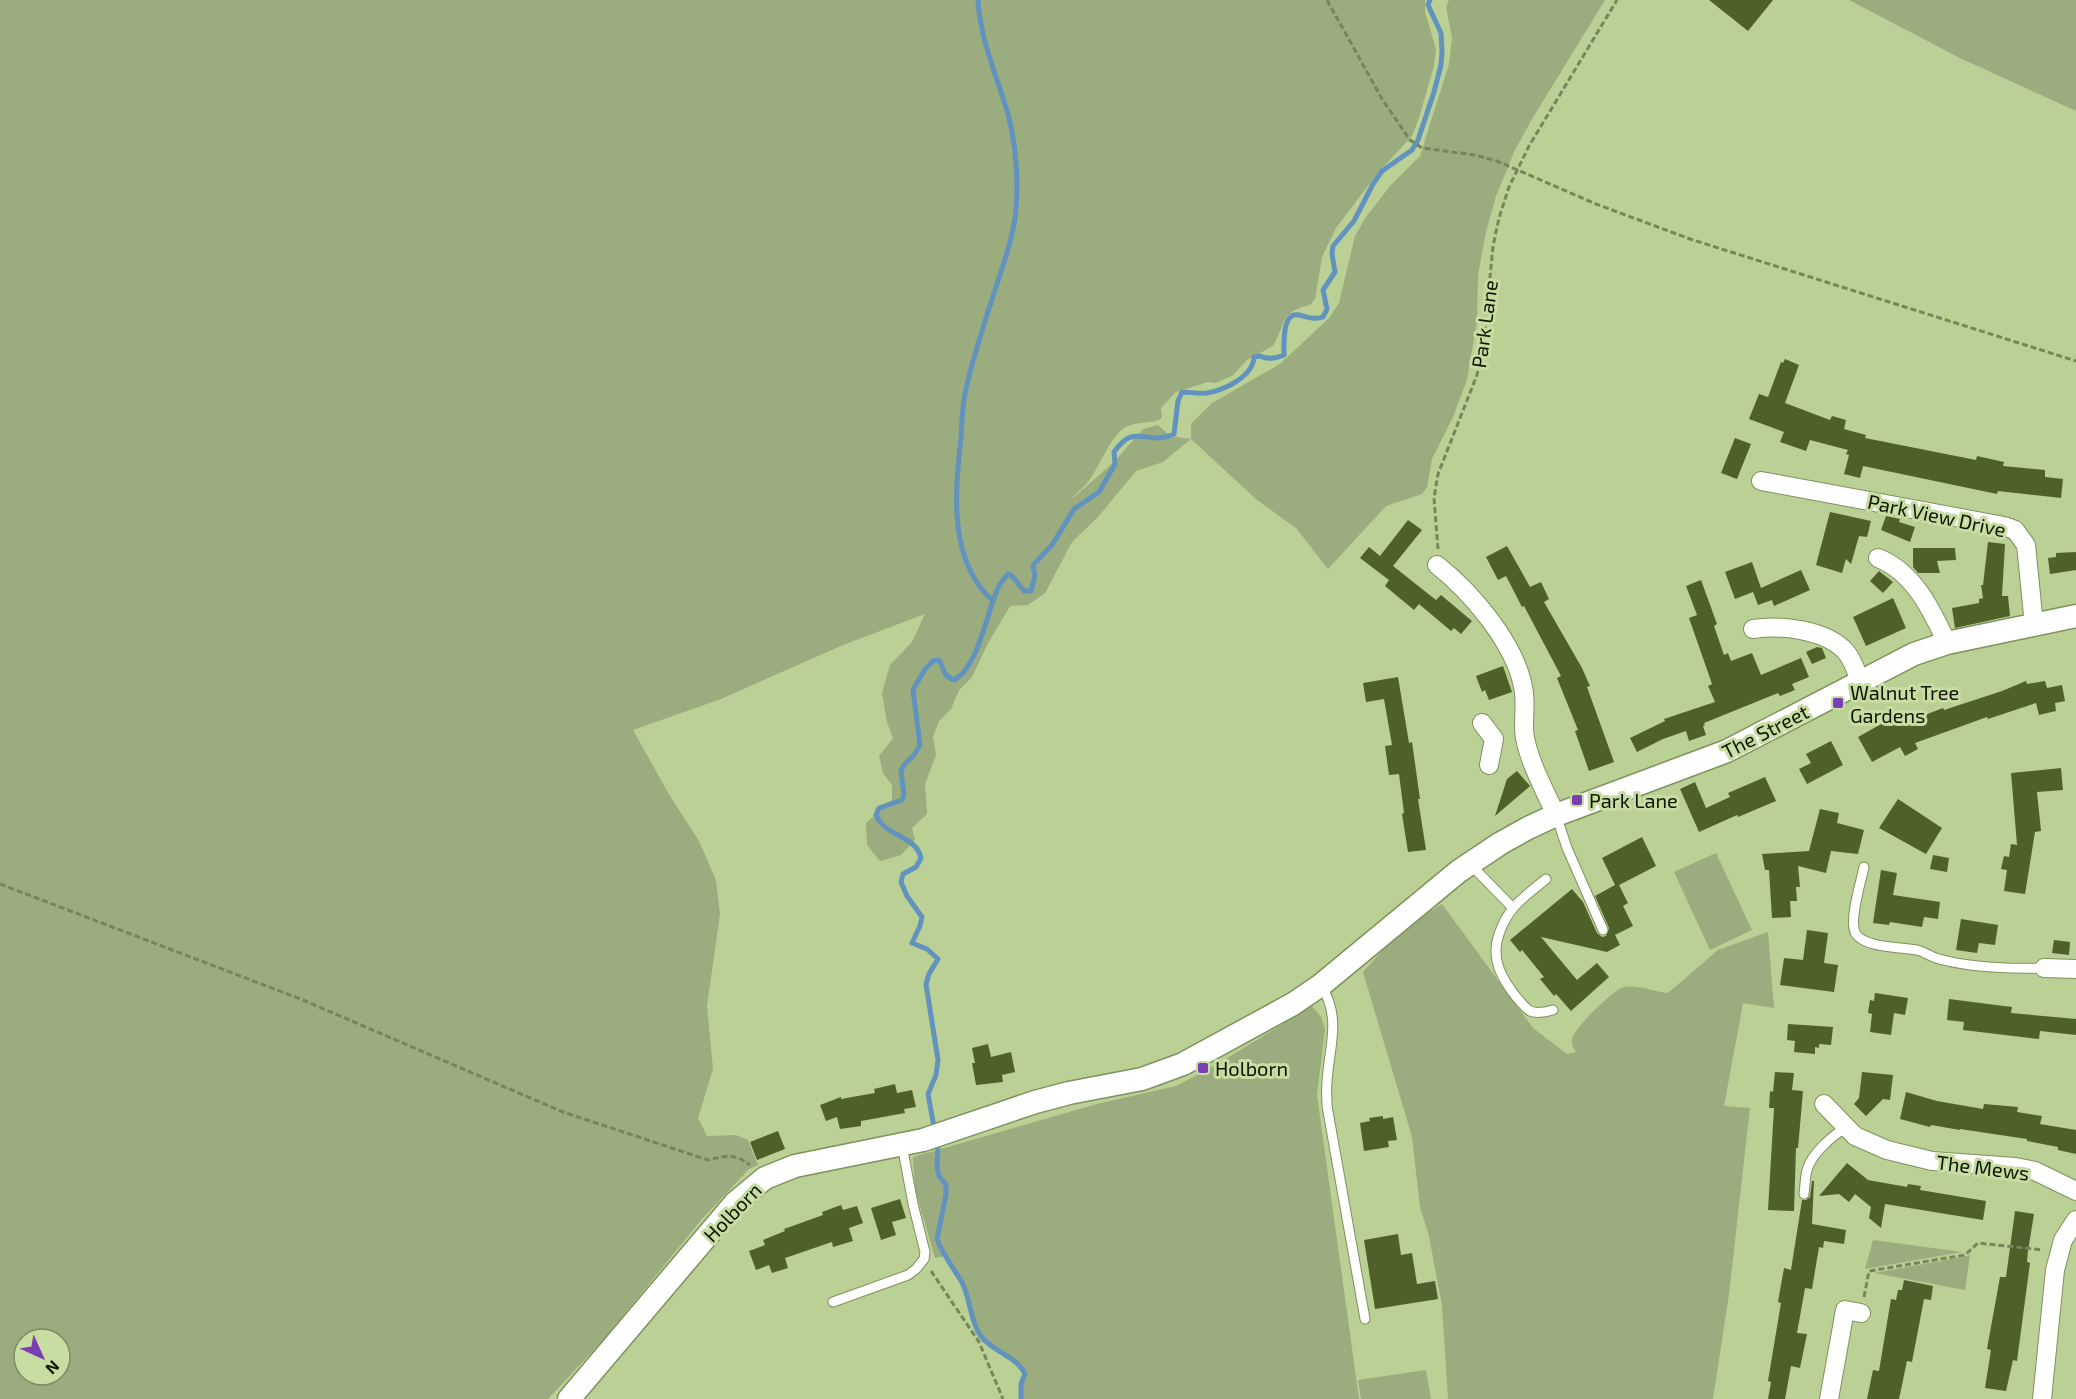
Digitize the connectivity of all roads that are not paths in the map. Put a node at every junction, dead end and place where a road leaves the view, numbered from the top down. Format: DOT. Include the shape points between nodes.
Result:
graph roads {
  1 [pos="1761,481"];
  2 [pos="1878,558"];
  3 [pos="1437,565"];
  4 [pos="2076,616"];
  5 [pos="2034,625"];
  6 [pos="1753,629"];
  7 [pos="1947,643"];
  8 [pos="1860,681"];
  9 [pos="1482,723"];
  10 [pos="1525,737"];
  11 [pos="1494,739"];
  12 [pos="1489,765"];
  13 [pos="1556,815"];
  14 [pos="1470,864"];
  15 [pos="1864,867"];
  16 [pos="1546,879"];
  17 [pos="1512,907"];
  18 [pos="1603,930"];
  19 [pos="2044,968"];
  20 [pos="2076,969"];
  21 [pos="1321,985"];
  22 [pos="1553,1010"];
  23 [pos="1824,1104"];
  24 [pos="1845,1128"];
  25 [pos="902,1145"];
  26 [pos="2076,1191"];
  27 [pos="1804,1194"];
  28 [pos="2076,1220"];
  29 [pos="833,1302"];
  30 [pos="1844,1310"];
  31 [pos="1365,1318"];
  32 [pos="569,1399"];
  33 [pos="1829,1399"];
  34 [pos="2042,1399"];
  1 -- 5 [label="street, Park View Drive" via="2015,530 2026,545"];
  2 -- 7 [label="street" via="1899,569 1922,597"];
  3 -- 10 [label="street" via="1481,610 1510,651 1523,686"];
  4 -- 5 [label="street, The Street"];
  5 -- 7 [label="street, The Street"];
  6 -- 8 [label="street" via="1806,631 1824,636 1844,650"];
  7 -- 8 [label="street, The Street" via="1914,654"];
  8 -- 13 [label="street, The Street" via="1727,751"];
  9 -- 11 [label="street"];
  10 -- 11 [label="street"];
  10 -- 13 [label="street"];
  11 -- 12 [label="street"];
  13 -- 14 [label="street, Holborn"];
  13 -- 18 [label="lane"];
  14 -- 17 [label="lane"];
  14 -- 21 [label="street, Holborn"];
  15 -- 19 [label="lane" via="1853,926 1861,939 1948,961 2011,969"];
  16 -- 17 [label="lane"];
  17 -- 22 [label="lane" via="1495,948 1499,972 1530,1011"];
  19 -- 20 [label="street"];
  21 -- 25 [label="street, Holborn" via="1183,1065 1142,1079 1035,1102"];
  21 -- 31 [label="lane" via="1331,1004 1334,1031 1326,1082 1327,1106"];
  23 -- 24 [label="street, The Mews"];
  24 -- 26 [label="street, The Mews" via="1864,1142 1887,1150 1932,1161 2035,1171"];
  24 -- 27 [label="lane" via="1813,1158 1806,1172"];
  25 -- 29 [label="lane" via="924,1259 908,1275"];
  25 -- 32 [label="street, Holborn" via="795,1166 765,1178 735,1203"];
  28 -- 34 [label="street" via="2063,1240 2055,1270"];
  30 -- 33 [label="street"];
}
